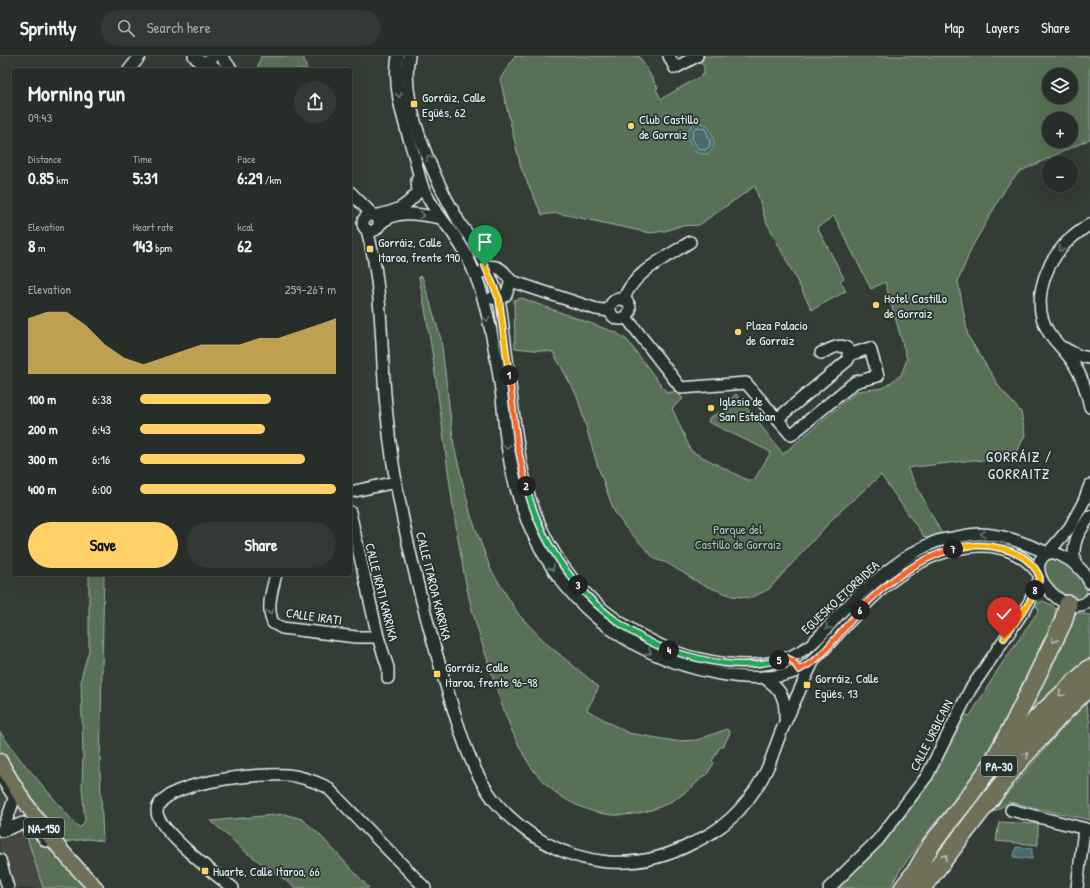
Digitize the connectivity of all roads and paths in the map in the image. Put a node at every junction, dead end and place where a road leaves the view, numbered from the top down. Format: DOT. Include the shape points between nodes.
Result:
graph roads {
  1 [pos="140,56"];
  2 [pos="194,56"];
  3 [pos="221,56"];
  4 [pos="398,56"];
  5 [pos="409,56"];
  6 [pos="668,56"];
  7 [pos="697,56"];
  8 [pos="209,62"];
  9 [pos="131,68"];
  10 [pos="230,68"];
  11 [pos="441,186"];
  12 [pos="421,190"];
  13 [pos="352,196"];
  14 [pos="448,200"];
  15 [pos="439,216"];
  16 [pos="371,221"];
  17 [pos="1090,224"];
  18 [pos="690,242"];
  19 [pos="486,268"];
  20 [pos="511,281"];
  21 [pos="479,288"];
  22 [pos="499,299"];
  23 [pos="624,299"];
  24 [pos="610,311"];
  25 [pos="626,317"];
  26 [pos="1057,343"];
  27 [pos="821,353"];
  28 [pos="849,355"];
  29 [pos="1090,358"];
  30 [pos="1090,407"];
  31 [pos="777,419"];
  32 [pos="396,482"];
  33 [pos="1090,485"];
  34 [pos="352,492"];
  35 [pos="1090,516"];
  36 [pos="352,521"];
  37 [pos="1070,527"];
  38 [pos="1021,542"];
  39 [pos="1048,553"];
  40 [pos="1076,564"];
  41 [pos="275,576"];
  42 [pos="1039,576"];
  43 [pos="1090,583"];
  44 [pos="1053,593"];
  45 [pos="1029,603"];
  46 [pos="1082,604"];
  47 [pos="378,637"];
  48 [pos="784,659"];
  49 [pos="813,662"];
  50 [pos="1090,668"];
  51 [pos="799,670"];
  52 [pos="763,676"];
  53 [pos="779,676"];
  54 [pos="388,678"];
  55 [pos="1090,686"];
  56 [pos="798,692"];
  57 [pos="783,695"];
  58 [pos="785,722"];
  59 [pos="0,761"];
  60 [pos="0,776"];
  61 [pos="1011,810"];
  62 [pos="1087,829"];
  63 [pos="1,835"];
  64 [pos="0,860"];
  65 [pos="916,871"];
  66 [pos="82,874"];
  67 [pos="8,888"];
  68 [pos="96,888"];
  69 [pos="233,888"];
  70 [pos="425,888"];
  71 [pos="829,888"];
  72 [pos="904,888"];
  73 [pos="922,888"];
  74 [pos="1077,888"];
  1 -- 9 [label="street"];
  2 -- 8 [label="street" via="200,62"];
  3 -- 10 [label="street"];
  4 -- 12 [label="street, EGUESKO ETORBIDEA, one-way" via="397,89"];
  11 -- 5 [label="street, EGUESKO ETORBIDEA, one-way" via="417,131 407,86"];
  6 -- 7 [label="street" via="675,68"];
  11 -- 12 [label="street"];
  11 -- 14 [label="street, EGUESKO ETORBIDEA"];
  12 -- 15 [label="street, EGUESKO ETORBIDEA"];
  12 -- 16 [label="street" via="408,204"];
  13 -- 16 [label="street"];
  14 -- 15 [label="street"];
  14 -- 19 [label="street, EGUESKO ETORBIDEA"];
  16 -- 15 [label="street, one-way" via="407,213"];
  15 -- 21 [label="street, EGUESKO ETORBIDEA" via="455,236"];
  16 -- 32 [label="street, CALLE ITAROA KARRIKA" via="387,416"];
  17 -- 26 [label="street, one-way" via="1064,245 1051,263 1043,283 1040,304 1048,331"];
  18 -- 23 [label="street" via="647,270 631,285"];
  19 -- 20 [label="street" via="501,268"];
  19 -- 21 [label="street" via="481,273"];
  19 -- 22 [label="street, EGUESKO ETORBIDEA"];
  20 -- 22 [label="street" via="506,295"];
  20 -- 24 [label="street" via="596,309"];
  21 -- 22 [label="street" via="489,297"];
  21 -- 52 [label="street, EGUESKO ETORBIDEA, one-way" via="501,389 507,449 512,471 523,510 538,546 560,581 598,621 648,651 693,668 743,676"];
  22 -- 48 [label="street, EGUESKO ETORBIDEA" via="520,465 530,502 554,555 566,572 608,615 663,648 696,659 731,665 749,666"];
  23 -- 24 [label="street" via="615,300 610,305"];
  23 -- 25 [label="street" via="630,308"];
  24 -- 25 [label="street" via="616,318"];
  25 -- 31 [label="street" via="681,388 746,383"];
  26 -- 29 [label="street" via="1071,352"];
  26 -- 30 [label="street" via="1074,364 1086,389"];
  27 -- 28 [label="street" via="840,345 848,349"];
  28 -- 31 [label="street" via="848,360"];
  28 -- 31 [label="street" via="870,348 878,376 854,382 791,435"];
  32 -- 34 [label="street"];
  32 -- 58 [label="street, CALLE ITAROA KARRIKA" via="434,648 467,752 493,798 522,828 542,841 582,857 606,862 645,860 678,850 717,830 742,807 769,764"];
  33 -- 37 [label="street, CALLE URBICAIN"];
  35 -- 40 [label="street" via="1079,532 1073,550"];
  36 -- 47 [label="street, CALLE IRATI KARRIKA"];
  37 -- 38 [label="street" via="1048,542"];
  37 -- 39 [label="street, CALLE URBICAIN"];
  38 -- 39 [label="street, EGUESKO ETORBIDEA"];
  38 -- 48 [label="street, EGUESKO ETORBIDEA, one-way" via="999,536 976,534 935,542 876,579 804,650"];
  39 -- 40 [label="street, EGUESKO ETORBIDEA" via="1059,554"];
  39 -- 42 [label="street, CALLE URBICAIN" via="1042,557 1038,568"];
  40 -- 43 [label="street, EGUESKO ETORBIDEA"];
  41 -- 47 [label="street, CALLE IRATI, one-way" via="269,613 273,623 282,628 356,637"];
  42 -- 44 [label="street, EGUESKO ETORBIDEA"];
  42 -- 45 [label="street, CALLE URBICAIN"];
  42 -- 49 [label="street, EGUESKO ETORBIDEA" via="1024,558 996,547 959,547 936,554 914,566 868,601"];
  44 -- 45 [label="street"];
  44 -- 46 [label="street, EGUESKO ETORBIDEA"];
  45 -- 71 [label="street, CALLE URBICAIN" via="970,690 927,776 878,840"];
  46 -- 65 [label="highway, one-way" via="1063,622 1003,745 970,795 931,845"];
  47 -- 54 [label="street, CALLE IRATI KARRIKA" via="388,668"];
  48 -- 51 [label="street" via="793,661"];
  48 -- 53 [label="street" via="779,664"];
  49 -- 51 [label="street, EGUESKO ETORBIDEA"];
  49 -- 56 [label="street, CALLE ITAROA KARRIKA"];
  50 -- 65 [label="highway, PA-30, one-way" via="1037,718"];
  51 -- 53 [label="street, EGUESKO ETORBIDEA"];
  51 -- 56 [label="street, CALLE ITAROA KARRIKA"];
  52 -- 53 [label="street, EGUESKO ETORBIDEA"];
  52 -- 57 [label="street"];
  53 -- 57 [label="street, CALLE ITAROA KARRIKA"];
  73 -- 55 [label="highway, PA-30, one-way" via="1017,764 1057,718"];
  56 -- 58 [label="street, CALLE ITAROA KARRIKA"];
  57 -- 58 [label="street, CALLE ITAROA KARRIKA" via="786,707"];
  59 -- 66 [label="main road, NA-150" via="32,811"];
  60 -- 63 [label="street" via="14,797"];
  61 -- 62 [label="street"];
  62 -- 74 [label="street"];
  63 -- 66 [label="street" via="23,823 37,830 69,866"];
  64 -- 67 [label="street"];
  65 -- 72 [label="highway, PA-30"];
  66 -- 68 [label="main road, NA-150"];
  69 -- 70 [label="street" via="172,836 157,816 156,810 164,799 190,786 267,774 309,778 327,787"];
}
